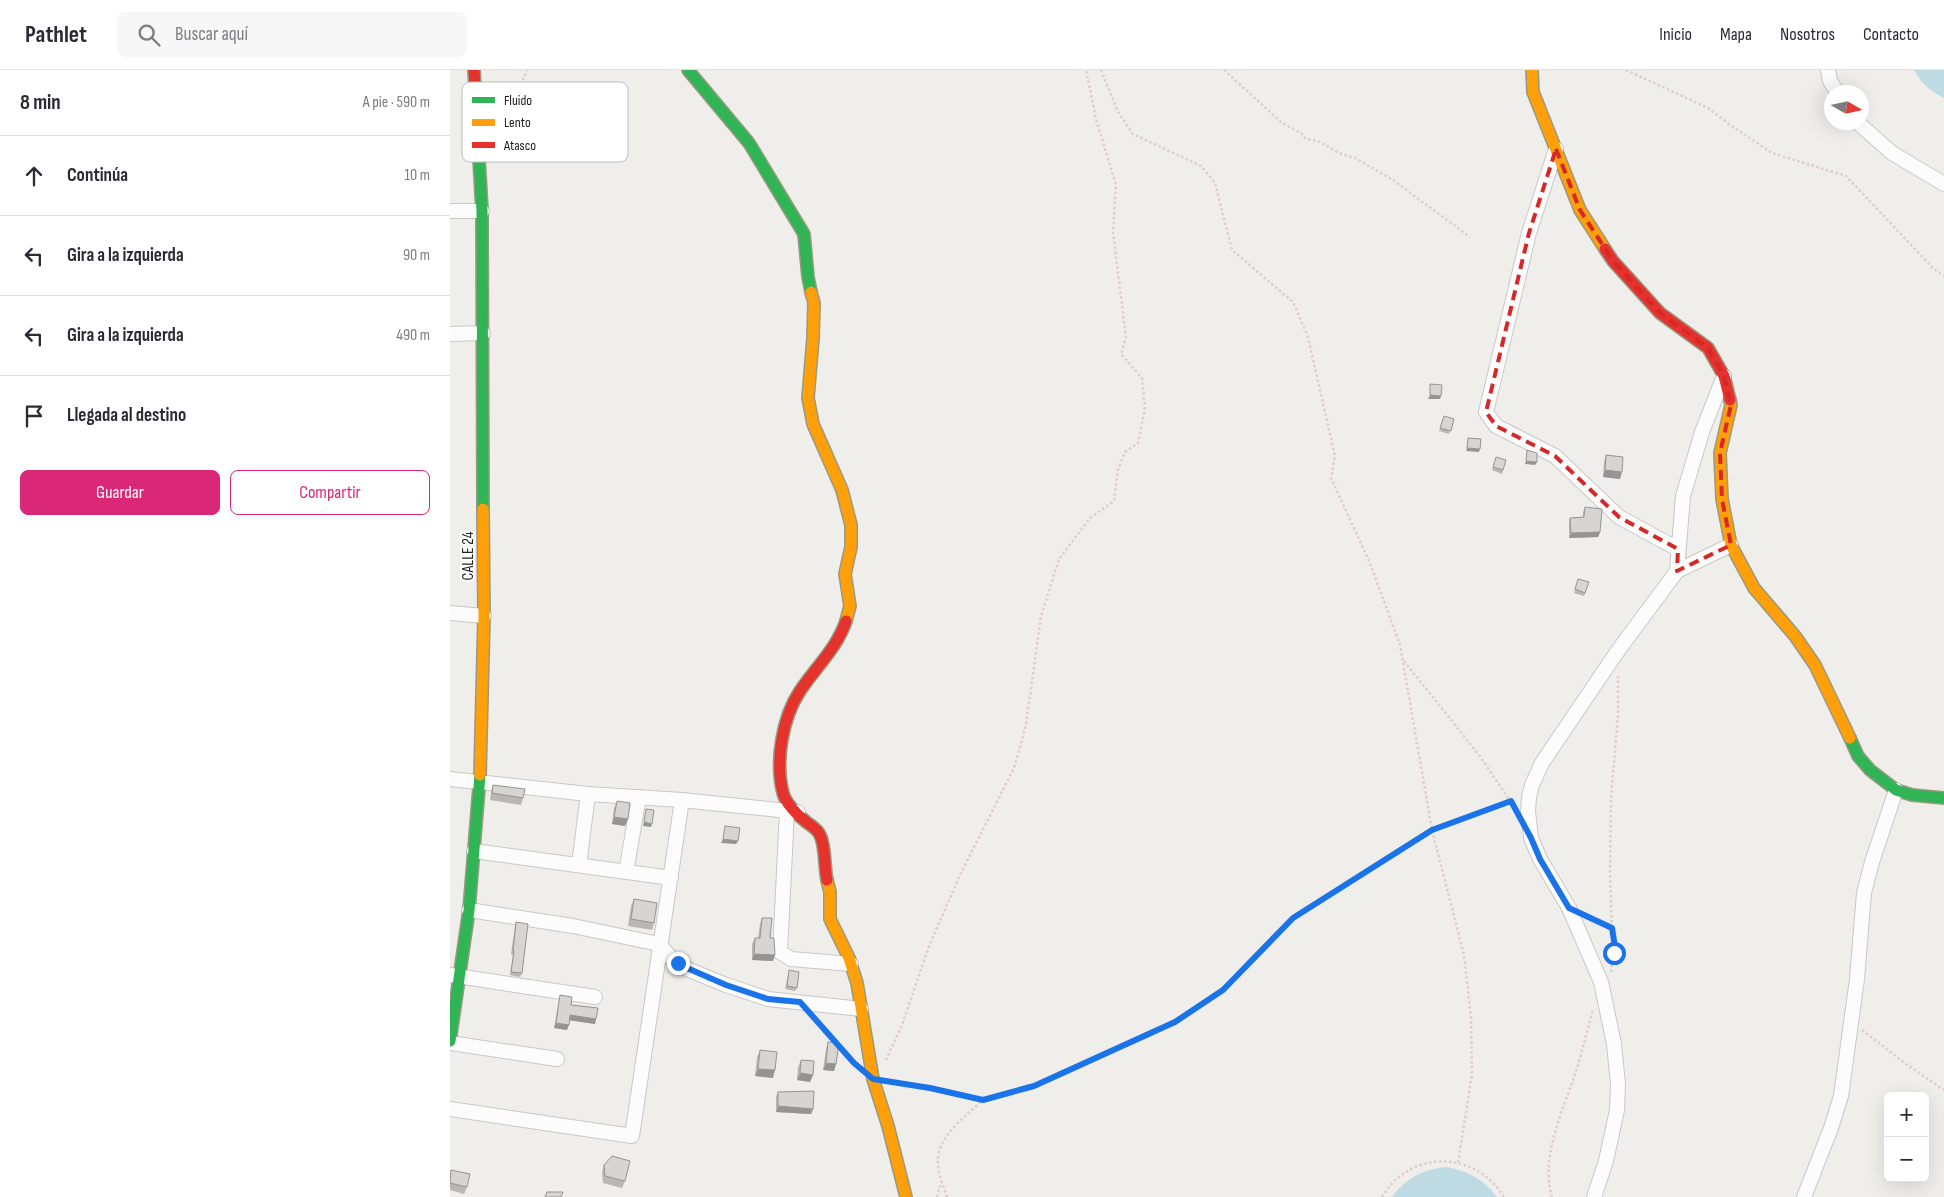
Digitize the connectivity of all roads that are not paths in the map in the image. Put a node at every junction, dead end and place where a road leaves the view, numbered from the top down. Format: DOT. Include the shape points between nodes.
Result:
graph roads {
  1 [pos="688,70"];
  2 [pos="1532,70"];
  3 [pos="1828,70"];
  4 [pos="1833,85"];
  5 [pos="1866,130"];
  6 [pos="1556,149"];
  7 [pos="479,162"];
  8 [pos="1944,184"];
  9 [pos="450,211"];
  10 [pos="482,211"];
  11 [pos="483,333"];
  12 [pos="450,334"];
  13 [pos="1724,376"];
  14 [pos="1731,545"];
  15 [pos="1678,550"];
  16 [pos="1677,571"];
  17 [pos="450,613"];
  18 [pos="484,616"];
  19 [pos="450,779"];
  20 [pos="480,782"];
  21 [pos="1896,790"];
  22 [pos="588,794"];
  23 [pos="639,797"];
  24 [pos="1944,798"];
  25 [pos="682,800"];
  26 [pos="792,811"];
  27 [pos="474,851"];
  28 [pos="579,865"];
  29 [pos="626,872"];
  30 [pos="671,878"];
  31 [pos="469,910"];
  32 [pos="659,944"];
  33 [pos="851,964"];
  34 [pos="455,976"];
  35 [pos="595,997"];
  36 [pos="861,1009"];
  37 [pos="450,1042"];
  38 [pos="557,1059"];
  39 [pos="450,1109"];
  40 [pos="906,1197"];
  41 [pos="1594,1197"];
  42 [pos="1804,1197"];
  1 -- 26 [label="street" via="749,143 804,234 814,303 808,398 813,424 842,490 851,525 851,547 845,574 850,606 846,622 835,646 792,702 784,728 778,765 781,790"];
  2 -- 6 [label="street" via="1533,92"];
  3 -- 4 [label="street"];
  5 -- 8 [label="street" via="1892,153"];
  6 -- 13 [label="street" via="1580,210 1613,261 1660,313 1708,348"];
  6 -- 15 [label="street" via="1529,233 1486,412 1496,426 1555,456 1619,517"];
  7 -- 10 [label="street, CALLE 24"];
  9 -- 10 [label="street"];
  10 -- 11 [label="street, CALLE 24"];
  11 -- 12 [label="street"];
  11 -- 18 [label="street, CALLE 24"];
  13 -- 14 [label="street" via="1731,405 1720,453 1722,499"];
  13 -- 15 [label="street" via="1702,432 1684,496"];
  14 -- 16 [label="street"];
  14 -- 21 [label="street" via="1754,588 1815,664 1858,756"];
  15 -- 16 [label="street"];
  16 -- 41 [label="street" via="1542,763 1529,797 1531,838 1569,908 1601,982 1614,1044 1617,1110"];
  17 -- 18 [label="street"];
  18 -- 20 [label="street, CALLE 24"];
  19 -- 20 [label="street"];
  20 -- 22 [label="street"];
  20 -- 27 [label="street, CALLE 24"];
  21 -- 24 [label="street"];
  21 -- 42 [label="street" via="1864,893 1842,1096"];
  22 -- 23 [label="street"];
  22 -- 28 [label="street"];
  23 -- 25 [label="street"];
  23 -- 29 [label="street"];
  25 -- 26 [label="street"];
  25 -- 30 [label="street"];
  26 -- 33 [label="street" via="821,836 831,895 830,919"];
  26 -- 33 [label="street" via="780,952 791,958"];
  27 -- 28 [label="street"];
  27 -- 31 [label="street, CALLE 24"];
  28 -- 29 [label="street"];
  29 -- 30 [label="street"];
  30 -- 32 [label="street"];
  31 -- 32 [label="street" via="573,926"];
  31 -- 34 [label="street, CALLE 24"];
  32 -- 36 [label="street" via="672,959 687,968 768,999"];
  32 -- 39 [label="street" via="632,1136"];
  33 -- 36 [label="street" via="861,997"];
  34 -- 35 [label="street"];
  34 -- 37 [label="street, CALLE 24"];
  36 -- 40 [label="street" via="873,1079"];
  37 -- 38 [label="street"];
}
